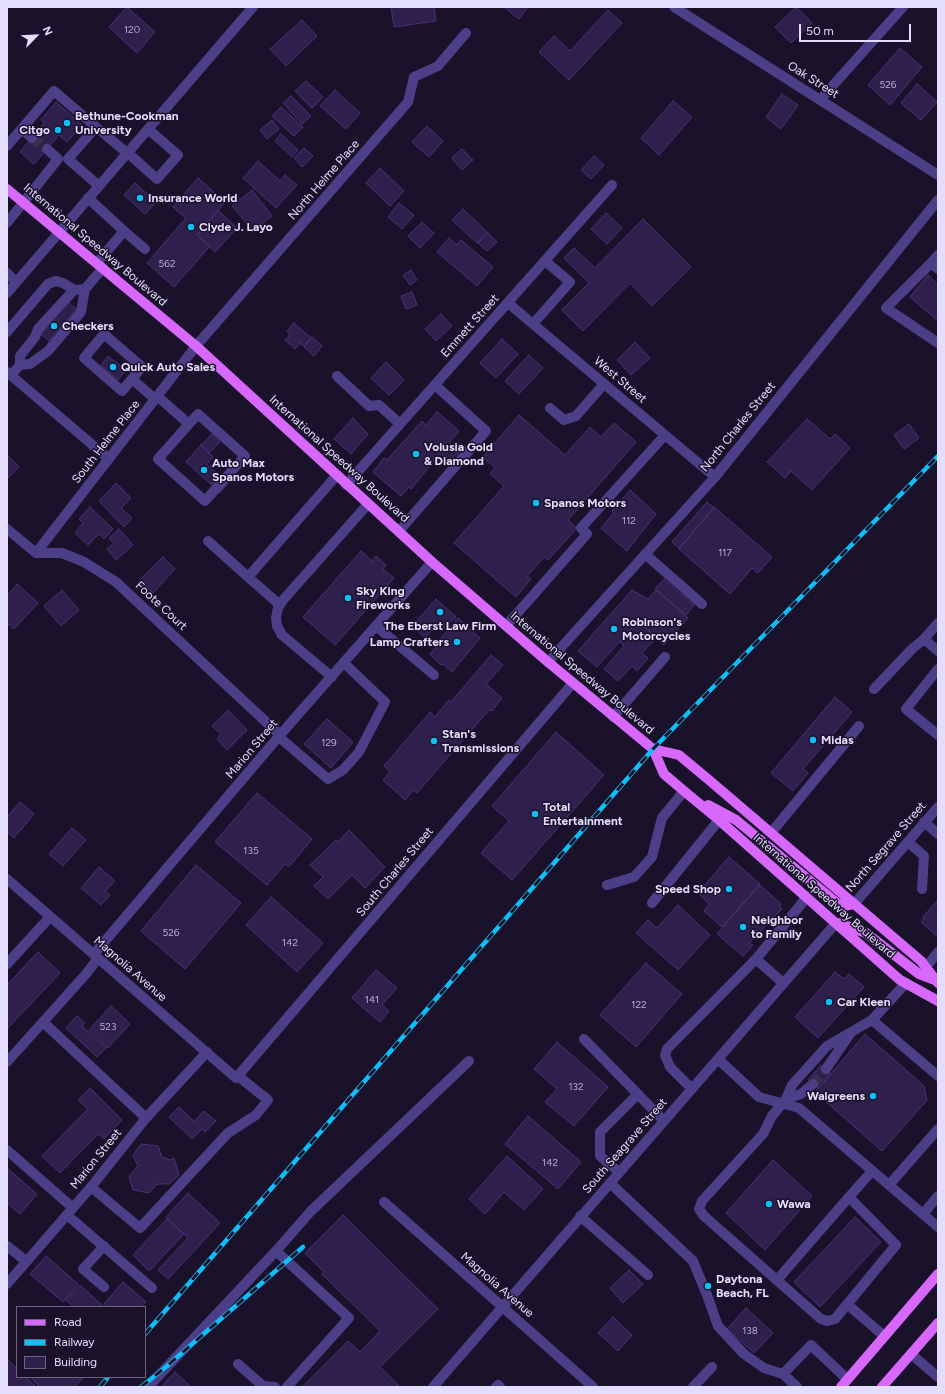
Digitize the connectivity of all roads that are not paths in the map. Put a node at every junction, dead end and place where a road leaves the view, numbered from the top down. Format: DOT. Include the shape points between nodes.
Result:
graph roads {
  1 [pos="253,7"];
  2 [pos="674,7"];
  3 [pos="903,7"];
  4 [pos="466,34"];
  5 [pos="820,100"];
  6 [pos="96,127"];
  7 [pos="22,129"];
  8 [pos="148,129"];
  9 [pos="32,138"];
  10 [pos="7,146"];
  11 [pos="47,149"];
  12 [pos="127,153"];
  13 [pos="63,159"];
  14 [pos="938,175"];
  15 [pos="612,185"];
  16 [pos="99,186"];
  17 [pos="7,189"];
  18 [pos="88,198"];
  19 [pos="938,201"];
  20 [pos="23,202"];
  21 [pos="7,223"];
  22 [pos="124,231"];
  23 [pos="60,232"];
  24 [pos="145,249"];
  25 [pos="938,255"];
  26 [pos="545,261"];
  27 [pos="100,265"];
  28 [pos="934,266"];
  29 [pos="7,273"];
  30 [pos="16,282"];
  31 [pos="85,289"];
  32 [pos="74,290"];
  33 [pos="7,293"];
  34 [pos="508,303"];
  35 [pos="533,324"];
  36 [pos="7,332"];
  37 [pos="938,343"];
  38 [pos="196,346"];
  39 [pos="20,365"];
  40 [pos="9,373"];
  41 [pos="337,376"];
  42 [pos="132,379"];
  43 [pos="604,384"];
  44 [pos="435,386"];
  45 [pos="156,398"];
  46 [pos="550,408"];
  47 [pos="189,424"];
  48 [pos="400,424"];
  49 [pos="665,435"];
  50 [pos="109,459"];
  51 [pos="337,475"];
  52 [pos="715,477"];
  53 [pos="346,484"];
  54 [pos="368,504"];
  55 [pos="7,529"];
  56 [pos="399,531"];
  57 [pos="208,541"];
  58 [pos="36,553"];
  59 [pos="645,554"];
  60 [pos="432,562"];
  61 [pos="248,577"];
  62 [pos="702,604"];
  63 [pos="280,605"];
  64 [pos="938,623"];
  65 [pos="376,626"];
  66 [pos="506,626"];
  67 [pos="924,639"];
  68 [pos="938,651"];
  69 [pos="665,657"];
  70 [pos="548,662"];
  71 [pos="344,663"];
  72 [pos="938,669"];
  73 [pos="434,675"];
  74 [pos="332,677"];
  75 [pos="573,683"];
  76 [pos="874,689"];
  77 [pos="613,717"];
  78 [pos="858,726"];
  79 [pos="938,735"];
  80 [pos="280,736"];
  81 [pos="653,749"];
  82 [pos="688,794"];
  83 [pos="938,807"];
  84 [pos="719,820"];
  85 [pos="924,822"];
  86 [pos="771,833"];
  87 [pos="938,834"];
  88 [pos="908,842"];
  89 [pos="7,879"];
  90 [pos="607,885"];
  91 [pos="922,888"];
  92 [pos="807,897"];
  93 [pos="652,903"];
  94 [pos="854,904"];
  95 [pos="50,916"];
  96 [pos="836,922"];
  97 [pos="938,952"];
  98 [pos="96,956"];
  99 [pos="756,959"];
  100 [pos="7,964"];
  101 [pos="926,967"];
  102 [pos="937,981"];
  103 [pos="906,983"];
  104 [pos="783,984"];
  105 [pos="938,1001"];
  106 [pos="872,1020"];
  107 [pos="43,1022"];
  108 [pos="853,1031"];
  109 [pos="584,1039"];
  110 [pos="207,1052"];
  111 [pos="718,1059"];
  112 [pos="469,1061"];
  113 [pos="7,1062"];
  114 [pos="826,1069"];
  115 [pos="938,1076"];
  116 [pos="237,1077"];
  117 [pos="813,1084"];
  118 [pos="692,1089"];
  119 [pos="638,1094"];
  120 [pos="784,1101"];
  121 [pos="146,1118"];
  122 [pos="664,1121"];
  123 [pos="938,1130"];
  124 [pos="7,1150"];
  125 [pos="872,1171"];
  126 [pos="619,1172"];
  127 [pos="610,1182"];
  128 [pos="889,1186"];
  129 [pos="91,1187"];
  130 [pos="938,1196"];
  131 [pos="849,1198"];
  132 [pos="384,1202"];
  133 [pos="70,1211"];
  134 [pos="923,1214"];
  135 [pos="580,1216"];
  136 [pos="938,1226"];
  137 [pos="7,1246"];
  138 [pos="104,1246"];
  139 [pos="276,1251"];
  140 [pos="26,1261"];
  141 [pos="938,1274"];
  142 [pos="648,1275"];
  143 [pos="777,1280"];
  144 [pos="7,1284"];
  145 [pos="104,1287"];
  146 [pos="152,1288"];
  147 [pos="847,1304"];
  148 [pos="503,1307"];
  149 [pos="938,1323"];
  150 [pos="884,1336"];
  151 [pos="912,1354"];
  152 [pos="238,1364"];
  153 [pos="712,1367"];
  154 [pos="783,1374"];
  155 [pos="938,1377"];
  156 [pos="844,1383"];
  157 [pos="148,1387"];
  158 [pos="275,1387"];
  159 [pos="287,1387"];
  160 [pos="433,1387"];
  161 [pos="496,1387"];
  162 [pos="500,1387"];
  163 [pos="593,1387"];
  164 [pos="693,1387"];
  165 [pos="797,1387"];
  166 [pos="882,1387"];
  1 -- 8 [label="street"];
  2 -- 5 [label="street, Oak Street"];
  3 -- 5 [label="street"];
  4 -- 38 [label="street, North Helme Place" via="438,66 414,76 408,102"];
  5 -- 14 [label="street, Oak Street"];
  6 -- 7 [label="street" via="54,91"];
  6 -- 12 [label="street"];
  6 -- 13 [label="street"];
  7 -- 9 [label="street"];
  7 -- 10 [label="street"];
  8 -- 12 [label="street"];
  8 -- 12 [label="street" via="178,155 157,179"];
  11 -- 13 [label="street"];
  12 -- 16 [label="street"];
  13 -- 16 [label="street"];
  13 -- 20 [label="street"];
  15 -- 26 [label="street, Emmett Street"];
  16 -- 18 [label="street"];
  17 -- 20 [label="main road, International Speedway Boulevard"];
  18 -- 22 [label="street"];
  18 -- 23 [label="street"];
  19 -- 52 [label="street, North Charles Street"];
  20 -- 21 [label="street"];
  20 -- 23 [label="main road, International Speedway Boulevard"];
  22 -- 24 [label="street"];
  22 -- 27 [label="street"];
  23 -- 27 [label="main road, International Speedway Boulevard"];
  23 -- 30 [label="street"];
  25 -- 28 [label="street"];
  26 -- 34 [label="street, Emmett Street"];
  26 -- 35 [label="street" via="570,282"];
  27 -- 31 [label="street"];
  27 -- 38 [label="main road, International Speedway Boulevard"];
  28 -- 37 [label="street" via="886,308"];
  29 -- 30 [label="street"];
  30 -- 33 [label="street"];
  31 -- 32 [label="street"];
  31 -- 39 [label="street" via="81,312 48,351 30,364"];
  32 -- 36 [label="street" via="56,281 48,284"];
  32 -- 39 [label="street" via="38,329 20,356"];
  34 -- 35 [label="street, West Street"];
  34 -- 44 [label="street, Emmett Street"];
  35 -- 43 [label="street, West Street"];
  38 -- 45 [label="street, South Helme Place"];
  38 -- 51 [label="main road, International Speedway Boulevard"];
  39 -- 40 [label="street"];
  40 -- 50 [label="street"];
  41 -- 48 [label="street" via="369,406 379,405"];
  42 -- 42 [label="street" via="142,367 104,334 84,358 122,391"];
  42 -- 45 [label="street"];
  43 -- 46 [label="street" via="576,416 564,420"];
  43 -- 49 [label="street, West Street"];
  44 -- 48 [label="street, Emmett Street"];
  44 -- 56 [label="street" via="486,431"];
  45 -- 47 [label="street"];
  45 -- 50 [label="street, South Helme Place"];
  47 -- 47 [label="street" via="158,459 205,501 245,456 198,414"];
  48 -- 53 [label="street, Emmett Street"];
  49 -- 52 [label="street, West Street"];
  49 -- 66 [label="street" via="581,528 588,534"];
  50 -- 58 [label="street, South Helme Place"];
  51 -- 53 [label="main road, International Speedway Boulevard"];
  51 -- 61 [label="street"];
  52 -- 59 [label="street, North Charles Street"];
  53 -- 54 [label="main road, International Speedway Boulevard"];
  54 -- 56 [label="main road, International Speedway Boulevard"];
  54 -- 63 [label="street"];
  55 -- 58 [label="street"];
  56 -- 60 [label="main road, International Speedway Boulevard"];
  57 -- 61 [label="street"];
  58 -- 80 [label="street, Foote Court" via="62,553 84,562 116,582"];
  59 -- 62 [label="street"];
  59 -- 70 [label="street, North Charles Street"];
  60 -- 65 [label="street, Marion Street"];
  60 -- 66 [label="main road, International Speedway Boulevard"];
  61 -- 63 [label="street"];
  63 -- 74 [label="street" via="276,626 282,635"];
  64 -- 67 [label="street"];
  65 -- 71 [label="street, Marion Street"];
  65 -- 73 [label="street"];
  66 -- 70 [label="main road, International Speedway Boulevard"];
  67 -- 68 [label="street"];
  67 -- 76 [label="street"];
  69 -- 77 [label="street"];
  70 -- 75 [label="main road, International Speedway Boulevard"];
  71 -- 74 [label="street, Marion Street"];
  71 -- 80 [label="street, Foote Court" via="385,702 359,752 343,770 328,780"];
  72 -- 79 [label="street" via="906,709"];
  74 -- 80 [label="street, Marion Street"];
  75 -- 77 [label="main road, International Speedway Boulevard"];
  75 -- 116 [label="street, South Charles Street"];
  77 -- 81 [label="main road, International Speedway Boulevard"];
  78 -- 86 [label="street"];
  80 -- 98 [label="street, Marion Street"];
  81 -- 82 [label="main road, International Speedway Boulevard" via="664,774"];
  81 -- 86 [label="main road, International Speedway Boulevard" via="679,755"];
  82 -- 84 [label="main road, International Speedway Boulevard"];
  82 -- 90 [label="street" via="662,818 652,857 634,877"];
  82 -- 94 [label="main road" via="736,820 837,903 844,906"];
  83 -- 85 [label="street, North Segrave Street"];
  84 -- 92 [label="main road, International Speedway Boulevard"];
  84 -- 93 [label="street"];
  85 -- 87 [label="street"];
  85 -- 88 [label="street, North Segrave Street"];
  86 -- 94 [label="main road, International Speedway Boulevard"];
  88 -- 91 [label="street" via="924,856"];
  88 -- 94 [label="street, North Segrave Street"];
  89 -- 95 [label="street, Magnolia Avenue"];
  92 -- 96 [label="main road, International Speedway Boulevard"];
  92 -- 99 [label="street"];
  94 -- 101 [label="main road, International Speedway Boulevard"];
  95 -- 98 [label="street, Magnolia Avenue"];
  95 -- 100 [label="street"];
  96 -- 102 [label="main road" via="866,933 918,974"];
  96 -- 103 [label="main road, International Speedway Boulevard"];
  96 -- 104 [label="street, South Seagrave Street"];
  97 -- 101 [label="street"];
  98 -- 107 [label="street, Marion Street"];
  98 -- 110 [label="street, Magnolia Avenue"];
  99 -- 104 [label="street"];
  99 -- 118 [label="street" via="667,1049 665,1055 670,1067"];
  101 -- 102 [label="main road, International Speedway Boulevard"];
  103 -- 105 [label="main road, International Speedway Boulevard"];
  103 -- 106 [label="street"];
  104 -- 111 [label="street, South Seagrave Street"];
  106 -- 108 [label="street"];
  106 -- 115 [label="street"];
  107 -- 113 [label="street, Marion Street"];
  107 -- 121 [label="street"];
  108 -- 114 [label="street"];
  108 -- 120 [label="street" via="827,1046 792,1085"];
  109 -- 119 [label="street"];
  110 -- 116 [label="street, Magnolia Avenue"];
  110 -- 121 [label="street, Marion Street"];
  111 -- 118 [label="street, South Seagrave Street"];
  111 -- 120 [label="street" via="759,1096"];
  112 -- 139 [label="street" via="311,1211"];
  116 -- 129 [label="street, Magnolia Avenue" via="268,1100 256,1115 228,1133 140,1228"];
  117 -- 120 [label="street" via="801,1094"];
  118 -- 122 [label="street, South Seagrave Street"];
  119 -- 122 [label="street"];
  119 -- 126 [label="street" via="600,1132 600,1156"];
  120 -- 125 [label="street" via="799,1108"];
  120 -- 143 [label="street" via="772,1116 763,1134 702,1201 700,1209 704,1216"];
  121 -- 129 [label="street, Marion Street"];
  122 -- 126 [label="street, South Seagrave Street"];
  123 -- 128 [label="street"];
  124 -- 133 [label="street"];
  125 -- 128 [label="street"];
  125 -- 131 [label="street"];
  126 -- 127 [label="street, South Seagrave Street"];
  127 -- 135 [label="street, South Seagrave Street"];
  127 -- 154 [label="street" via="693,1261 718,1326 744,1354 764,1368"];
  128 -- 134 [label="street"];
  129 -- 133 [label="street, Marion Street"];
  130 -- 134 [label="street"];
  131 -- 143 [label="street"];
  131 -- 147 [label="street" via="896,1245"];
  132 -- 148 [label="street, Magnolia Avenue"];
  133 -- 138 [label="street"];
  133 -- 140 [label="street, Marion Street"];
  134 -- 136 [label="street"];
  135 -- 142 [label="street"];
  135 -- 148 [label="street, South Seagrave Street"];
  137 -- 140 [label="street"];
  138 -- 145 [label="street" via="83,1269"];
  138 -- 146 [label="street"];
  139 -- 157 [label="street"];
  139 -- 159 [label="street" via="349,1318"];
  140 -- 144 [label="street, Marion Street"];
  141 -- 150 [label="main road"];
  143 -- 147 [label="street" via="821,1319 827,1321 835,1318"];
  147 -- 150 [label="street"];
  148 -- 160 [label="street, South Seagrave Street"];
  148 -- 163 [label="street, Magnolia Avenue"];
  149 -- 151 [label="main road"];
  150 -- 156 [label="main road"];
  151 -- 155 [label="street"];
  151 -- 166 [label="main road"];
  152 -- 158 [label="street" via="263,1386"];
  153 -- 164 [label="street"];
  154 -- 156 [label="street" via="811,1345"];
  154 -- 165 [label="street"];
  161 -- 162 [label="street"];
}
